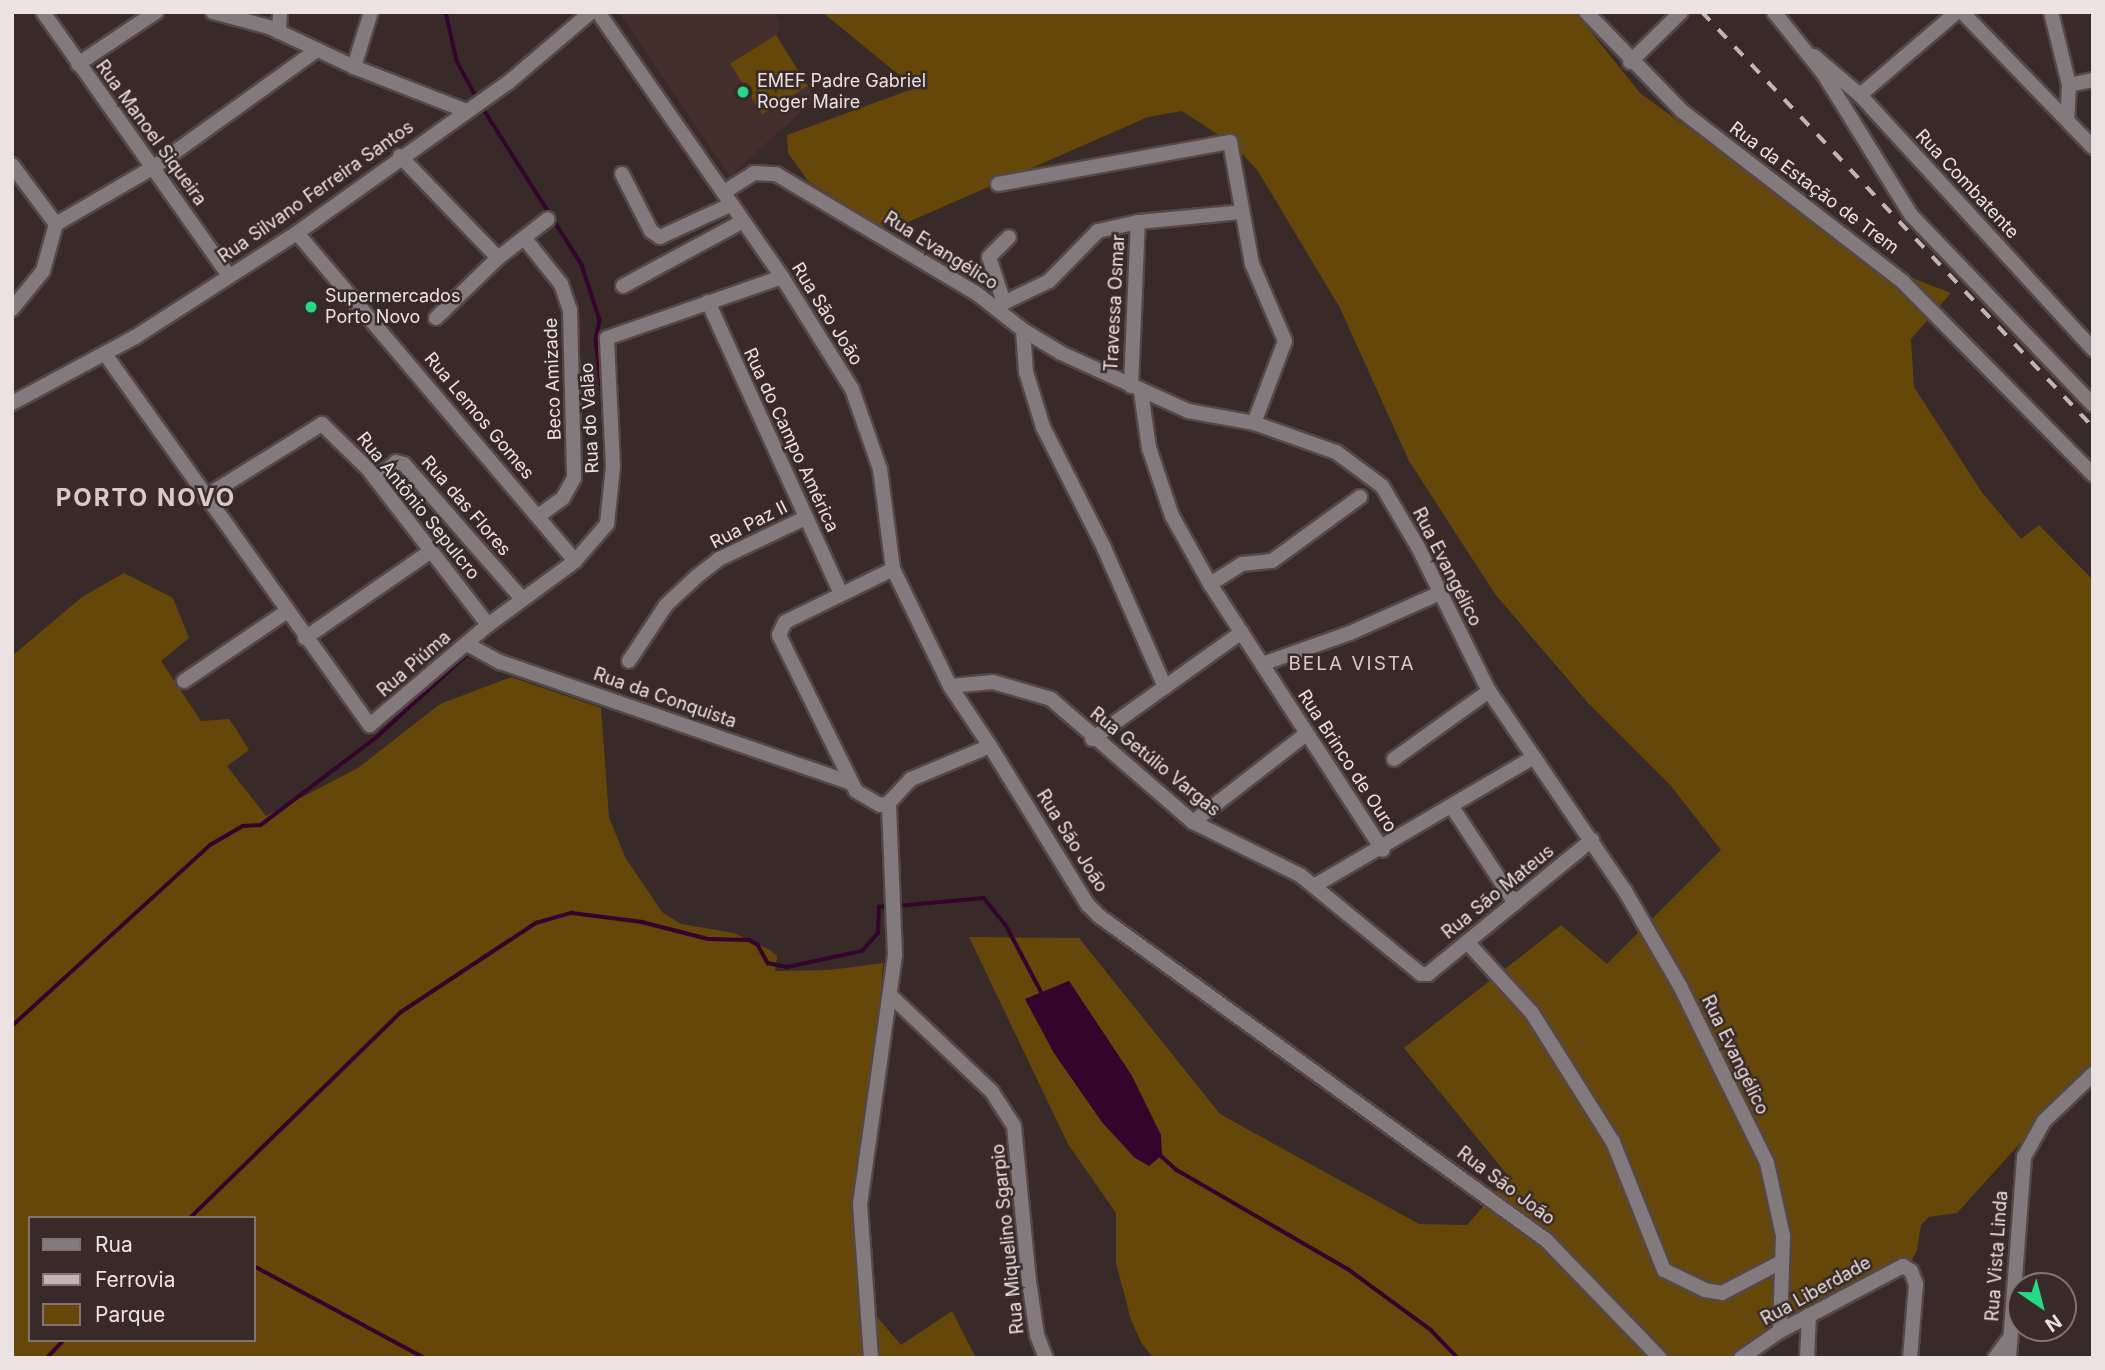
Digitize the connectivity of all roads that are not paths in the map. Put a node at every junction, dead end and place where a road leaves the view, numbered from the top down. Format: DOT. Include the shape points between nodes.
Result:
graph roads {
  1 [pos="43,12"];
  2 [pos="156,12"];
  3 [pos="213,12"];
  4 [pos="280,12"];
  5 [pos="371,12"];
  6 [pos="591,12"];
  7 [pos="598,12"];
  8 [pos="1586,12"];
  9 [pos="1681,12"];
  10 [pos="1774,12"];
  11 [pos="1960,12"];
  12 [pos="2051,12"];
  13 [pos="279,32"];
  14 [pos="317,50"];
  15 [pos="1807,50"];
  16 [pos="1630,62"];
  17 [pos="78,64"];
  18 [pos="354,67"];
  19 [pos="2093,80"];
  20 [pos="2069,85"];
  21 [pos="1860,95"];
  22 [pos="466,111"];
  23 [pos="2067,119"];
  24 [pos="2093,147"];
  25 [pos="400,156"];
  26 [pos="12,165"];
  27 [pos="154,167"];
  28 [pos="622,174"];
  29 [pos="998,184"];
  30 [pos="728,198"];
  31 [pos="1242,212"];
  32 [pos="548,219"];
  33 [pos="743,221"];
  34 [pos="1138,222"];
  35 [pos="55,224"];
  36 [pos="297,233"];
  37 [pos="1009,237"];
  38 [pos="525,239"];
  39 [pos="498,258"];
  40 [pos="229,276"];
  41 [pos="782,277"];
  42 [pos="623,286"];
  43 [pos="708,302"];
  44 [pos="999,305"];
  45 [pos="12,309"];
  46 [pos="436,318"];
  47 [pos="1023,330"];
  48 [pos="2093,349"];
  49 [pos="105,354"];
  50 [pos="1136,389"];
  51 [pos="12,403"];
  52 [pos="2093,405"];
  53 [pos="1254,423"];
  54 [pos="2093,475"];
  55 [pos="376,479"];
  56 [pos="205,497"];
  57 [pos="1360,497"];
  58 [pos="537,516"];
  59 [pos="805,518"];
  60 [pos="431,551"];
  61 [pos="575,561"];
  62 [pos="894,569"];
  63 [pos="1210,584"];
  64 [pos="1440,593"];
  65 [pos="841,594"];
  66 [pos="522,599"];
  67 [pos="286,612"];
  68 [pos="488,625"];
  69 [pos="1242,632"];
  70 [pos="305,638"];
  71 [pos="467,644"];
  72 [pos="628,661"];
  73 [pos="1262,664"];
  74 [pos="184,681"];
  75 [pos="950,686"];
  76 [pos="1165,687"];
  77 [pos="1489,691"];
  78 [pos="1306,734"];
  79 [pos="1092,739"];
  80 [pos="990,746"];
  81 [pos="1534,757"];
  82 [pos="1394,759"];
  83 [pos="852,783"];
  84 [pos="889,803"];
  85 [pos="1452,807"];
  86 [pos="1193,822"];
  87 [pos="1592,840"];
  88 [pos="1383,850"];
  89 [pos="1314,886"];
  90 [pos="1515,902"];
  91 [pos="1467,942"];
  92 [pos="1428,974"];
  93 [pos="891,996"];
  94 [pos="2093,1074"];
  95 [pos="1781,1262"];
  96 [pos="2015,1272"];
  97 [pos="1809,1315"];
  98 [pos="1780,1331"];
  99 [pos="2007,1341"];
  100 [pos="871,1358"];
  101 [pos="1046,1358"];
  102 [pos="1660,1358"];
  103 [pos="1741,1358"];
  104 [pos="1807,1358"];
  105 [pos="1910,1358"];
  106 [pos="1995,1358"];
  1 -- 17 [label="street, Rua Manoel Siqueira"];
  2 -- 17 [label="street"];
  3 -- 13 [label="street"];
  4 -- 13 [label="street"];
  5 -- 18 [label="street"];
  6 -- 22 [label="street, Rua Silvano Ferreira Santos" via="509,82"];
  7 -- 30 [label="street, Rua São João"];
  8 -- 16 [label="street"];
  9 -- 16 [label="street"];
  10 -- 15 [label="street"];
  11 -- 21 [label="street"];
  11 -- 23 [label="street"];
  12 -- 20 [label="street"];
  13 -- 14 [label="street"];
  14 -- 18 [label="street"];
  14 -- 27 [label="street"];
  15 -- 21 [label="street, Rua Combatente"];
  15 -- 52 [label="street" via="1911,215"];
  16 -- 54 [label="street, Rua da Estação de Trem" via="1682,111 1861,246 1971,349"];
  17 -- 27 [label="street, Rua Manoel Siqueira"];
  18 -- 22 [label="street"];
  19 -- 20 [label="street"];
  20 -- 23 [label="street"];
  21 -- 48 [label="street, Rua Combatente"];
  22 -- 25 [label="street, Rua Silvano Ferreira Santos"];
  23 -- 24 [label="street"];
  25 -- 36 [label="street, Rua Silvano Ferreira Santos"];
  25 -- 39 [label="street"];
  26 -- 35 [label="street"];
  27 -- 35 [label="street"];
  27 -- 40 [label="street, Rua Manoel Siqueira"];
  28 -- 30 [label="street, Rua Evangélico" via="651,231 660,237"];
  29 -- 31 [label="street" via="1225,140 1235,152"];
  30 -- 33 [label="street, Rua São João"];
  30 -- 44 [label="street, Rua Evangélico" via="754,173 776,174"];
  31 -- 34 [label="street"];
  31 -- 53 [label="street" via="1256,280 1285,341"];
  32 -- 38 [label="street"];
  33 -- 41 [label="street, Rua São João"];
  33 -- 42 [label="street"];
  34 -- 44 [label="street" via="1098,231 1049,281"];
  34 -- 50 [label="street, Travessa Osmar"];
  35 -- 45 [label="street" via="43,271"];
  36 -- 40 [label="street, Rua Silvano Ferreira Santos"];
  36 -- 58 [label="street, Rua Lemos Gomes"];
  37 -- 44 [label="street" via="989,257"];
  38 -- 39 [label="street"];
  38 -- 58 [label="street, Beco Amizade" via="561,284 570,310 574,478 563,498"];
  39 -- 46 [label="street"];
  40 -- 49 [label="street, Rua Silvano Ferreira Santos"];
  41 -- 43 [label="street, Rua do Valão"];
  41 -- 62 [label="street, Rua São João" via="834,357 868,429 880,469"];
  43 -- 59 [label="street, Rua do Campo América"];
  43 -- 61 [label="street, Rua do Valão" via="607,338 612,503 607,524"];
  44 -- 47 [label="street, Rua Evangélico"];
  47 -- 50 [label="street, Rua Evangélico"];
  47 -- 76 [label="street" via="1026,372 1043,427 1099,536"];
  49 -- 51 [label="street, Rua Silvano Ferreira Santos"];
  49 -- 56 [label="street"];
  50 -- 53 [label="street, Rua Evangélico" via="1188,411"];
  50 -- 63 [label="street, Rua Brinco de Ouro" via="1157,476 1172,516"];
  53 -- 64 [label="street, Rua Evangélico" via="1336,452 1373,478 1412,536"];
  55 -- 56 [label="street, Rua Antônio Sepulcro" via="322,424"];
  55 -- 60 [label="street, Rua Antônio Sepulcro"];
  55 -- 66 [label="street, Rua das Flores" via="396,462 404,464"];
  56 -- 67 [label="street"];
  57 -- 63 [label="street" via="1272,561 1242,564"];
  58 -- 61 [label="street, Rua Lemos Gomes"];
  59 -- 65 [label="street, Rua do Campo América"];
  59 -- 72 [label="street, Rua Paz II" via="719,559 696,577 666,605"];
  60 -- 68 [label="street, Rua Antônio Sepulcro"];
  60 -- 70 [label="street"];
  61 -- 66 [label="street, Rua do Valão"];
  62 -- 65 [label="street"];
  62 -- 75 [label="street, Rua São João"];
  63 -- 69 [label="street, Rua Brinco de Ouro"];
  64 -- 73 [label="street" via="1350,633"];
  64 -- 77 [label="street, Rua Evangélico"];
  65 -- 83 [label="street" via="785,622 779,635"];
  66 -- 68 [label="street, Rua do Valão"];
  67 -- 70 [label="street"];
  67 -- 74 [label="street"];
  68 -- 71 [label="street, Rua Piúma"];
  69 -- 73 [label="street, Rua Brinco de Ouro"];
  69 -- 76 [label="street"];
  70 -- 71 [label="street, Rua Piúma" via="370,724"];
  71 -- 83 [label="street, Rua da Conquista" via="500,662"];
  73 -- 78 [label="street, Rua Brinco de Ouro"];
  75 -- 79 [label="street, Rua Getúlio Vargas" via="993,682 1041,692"];
  75 -- 80 [label="street, Rua São João"];
  76 -- 79 [label="street"];
  77 -- 81 [label="street, Rua Evangélico"];
  77 -- 82 [label="street"];
  78 -- 86 [label="street"];
  78 -- 88 [label="street, Rua Brinco de Ouro"];
  79 -- 86 [label="street, Rua Getúlio Vargas"];
  80 -- 84 [label="street" via="911,779"];
  80 -- 102 [label="street, Rua São João" via="1099,916 1546,1240"];
  81 -- 85 [label="street, Rua Brinco de Ouro"];
  81 -- 87 [label="street, Rua Evangélico"];
  83 -- 84 [label="street" via="871,803"];
  84 -- 93 [label="street" via="895,955"];
  85 -- 88 [label="street, Rua Brinco de Ouro"];
  85 -- 90 [label="street"];
  86 -- 89 [label="street, Rua Getúlio Vargas"];
  87 -- 90 [label="street, Rua São Mateus"];
  87 -- 95 [label="street, Rua Evangélico" via="1680,986 1767,1163 1780,1212"];
  88 -- 89 [label="street, Rua Brinco de Ouro"];
  89 -- 92 [label="street, Rua Getúlio Vargas" via="1415,972"];
  90 -- 91 [label="street, Rua São Mateus"];
  91 -- 92 [label="street, Rua São Mateus"];
  91 -- 95 [label="street" via="1532,1013 1613,1142 1664,1270 1722,1293"];
  93 -- 100 [label="street" via="860,1204"];
  93 -- 101 [label="street, Rua Miquelino Sgarpio" via="992,1092 1014,1126 1033,1308"];
  94 -- 96 [label="street, Rua Vista Linda" via="2044,1121 2024,1157"];
  95 -- 98 [label="street, Rua Evangélico"];
  97 -- 98 [label="street, Rua Liberdade"];
  97 -- 104 [label="street"];
  97 -- 105 [label="street, Rua Liberdade" via="1897,1268 1911,1271 1916,1284"];
  98 -- 103 [label="street, Rua Liberdade"];
  99 -- 106 [label="street"];
}
